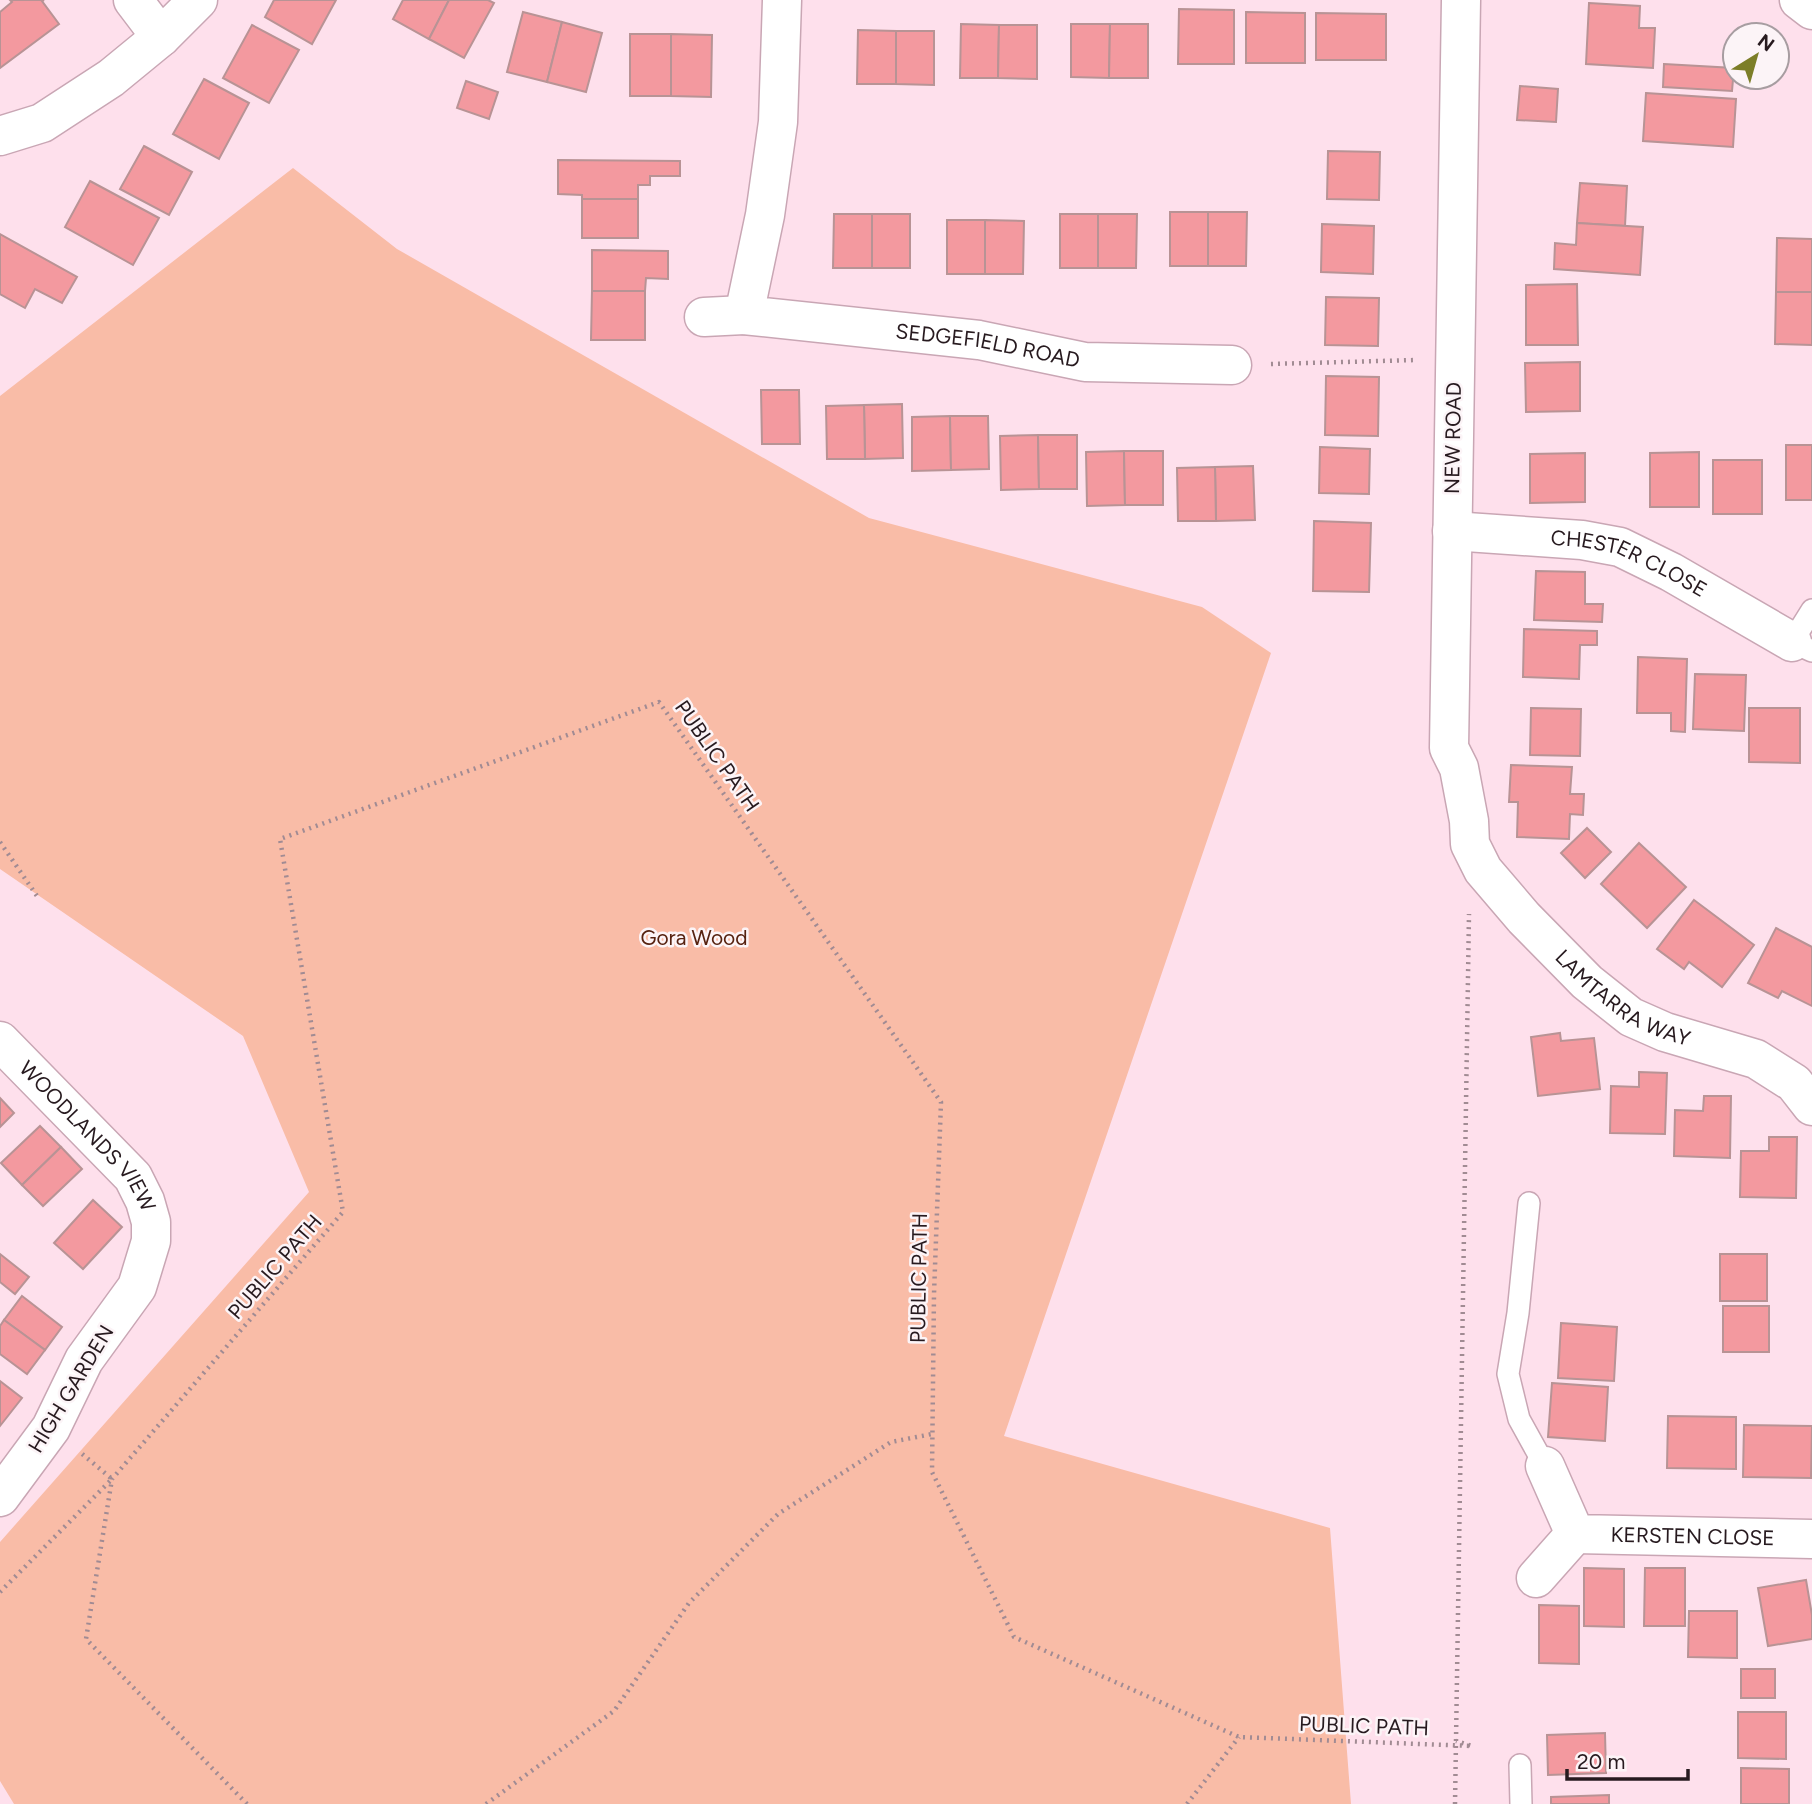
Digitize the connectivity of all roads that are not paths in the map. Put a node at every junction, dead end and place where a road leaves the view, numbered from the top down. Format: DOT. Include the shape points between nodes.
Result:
graph roads {
  1 [pos="133,0"];
  2 [pos="198,0"];
  3 [pos="782,0"];
  4 [pos="1461,0"];
  5 [pos="1799,0"];
  6 [pos="1812,10"];
  7 [pos="161,37"];
  8 [pos="0,136"];
  9 [pos="744,315"];
  10 [pos="704,317"];
  11 [pos="1232,365"];
  12 [pos="1452,531"];
  13 [pos="1812,610"];
  14 [pos="1802,646"];
  15 [pos="1483,870"];
  16 [pos="0,1041"];
  17 [pos="1806,1084"];
  18 [pos="1529,1203"];
  19 [pos="152,1241"];
  20 [pos="1545,1466"];
  21 [pos="0,1497"];
  22 [pos="1575,1534"];
  23 [pos="1812,1539"];
  24 [pos="1536,1578"];
  25 [pos="1520,1765"];
  26 [pos="1521,1804"];
  1 -- 7 [label="street"];
  2 -- 7 [label="street"];
  3 -- 9 [label="street" via="778,122"];
  4 -- 12 [label="street, NEW ROAD"];
  5 -- 6 [label="street"];
  7 -- 8 [label="street" via="111,78 42,123"];
  9 -- 10 [label="street, SEDGEFIELD ROAD"];
  9 -- 11 [label="street, SEDGEFIELD ROAD" via="979,340 1085,362"];
  12 -- 14 [label="street, CHESTER CLOSE" via="1620,547"];
  12 -- 15 [label="street, NEW ROAD" via="1449,747 1458,768 1470,844"];
  13 -- 14 [label="lane"];
  15 -- 17 [label="street, LAMTARRA WAY" via="1587,982 1631,1017 1756,1059"];
  16 -- 19 [label="street, WOODLANDS VIEW" via="133,1177 145,1201"];
  18 -- 20 [label="lane" via="1508,1374 1518,1419"];
  19 -- 21 [label="street, HIGH GARDEN" via="137,1287 84,1360 51,1428"];
  20 -- 22 [label="street"];
  22 -- 23 [label="street, KERSTEN CLOSE"];
  22 -- 24 [label="street"];
  25 -- 26 [label="lane"];
}
